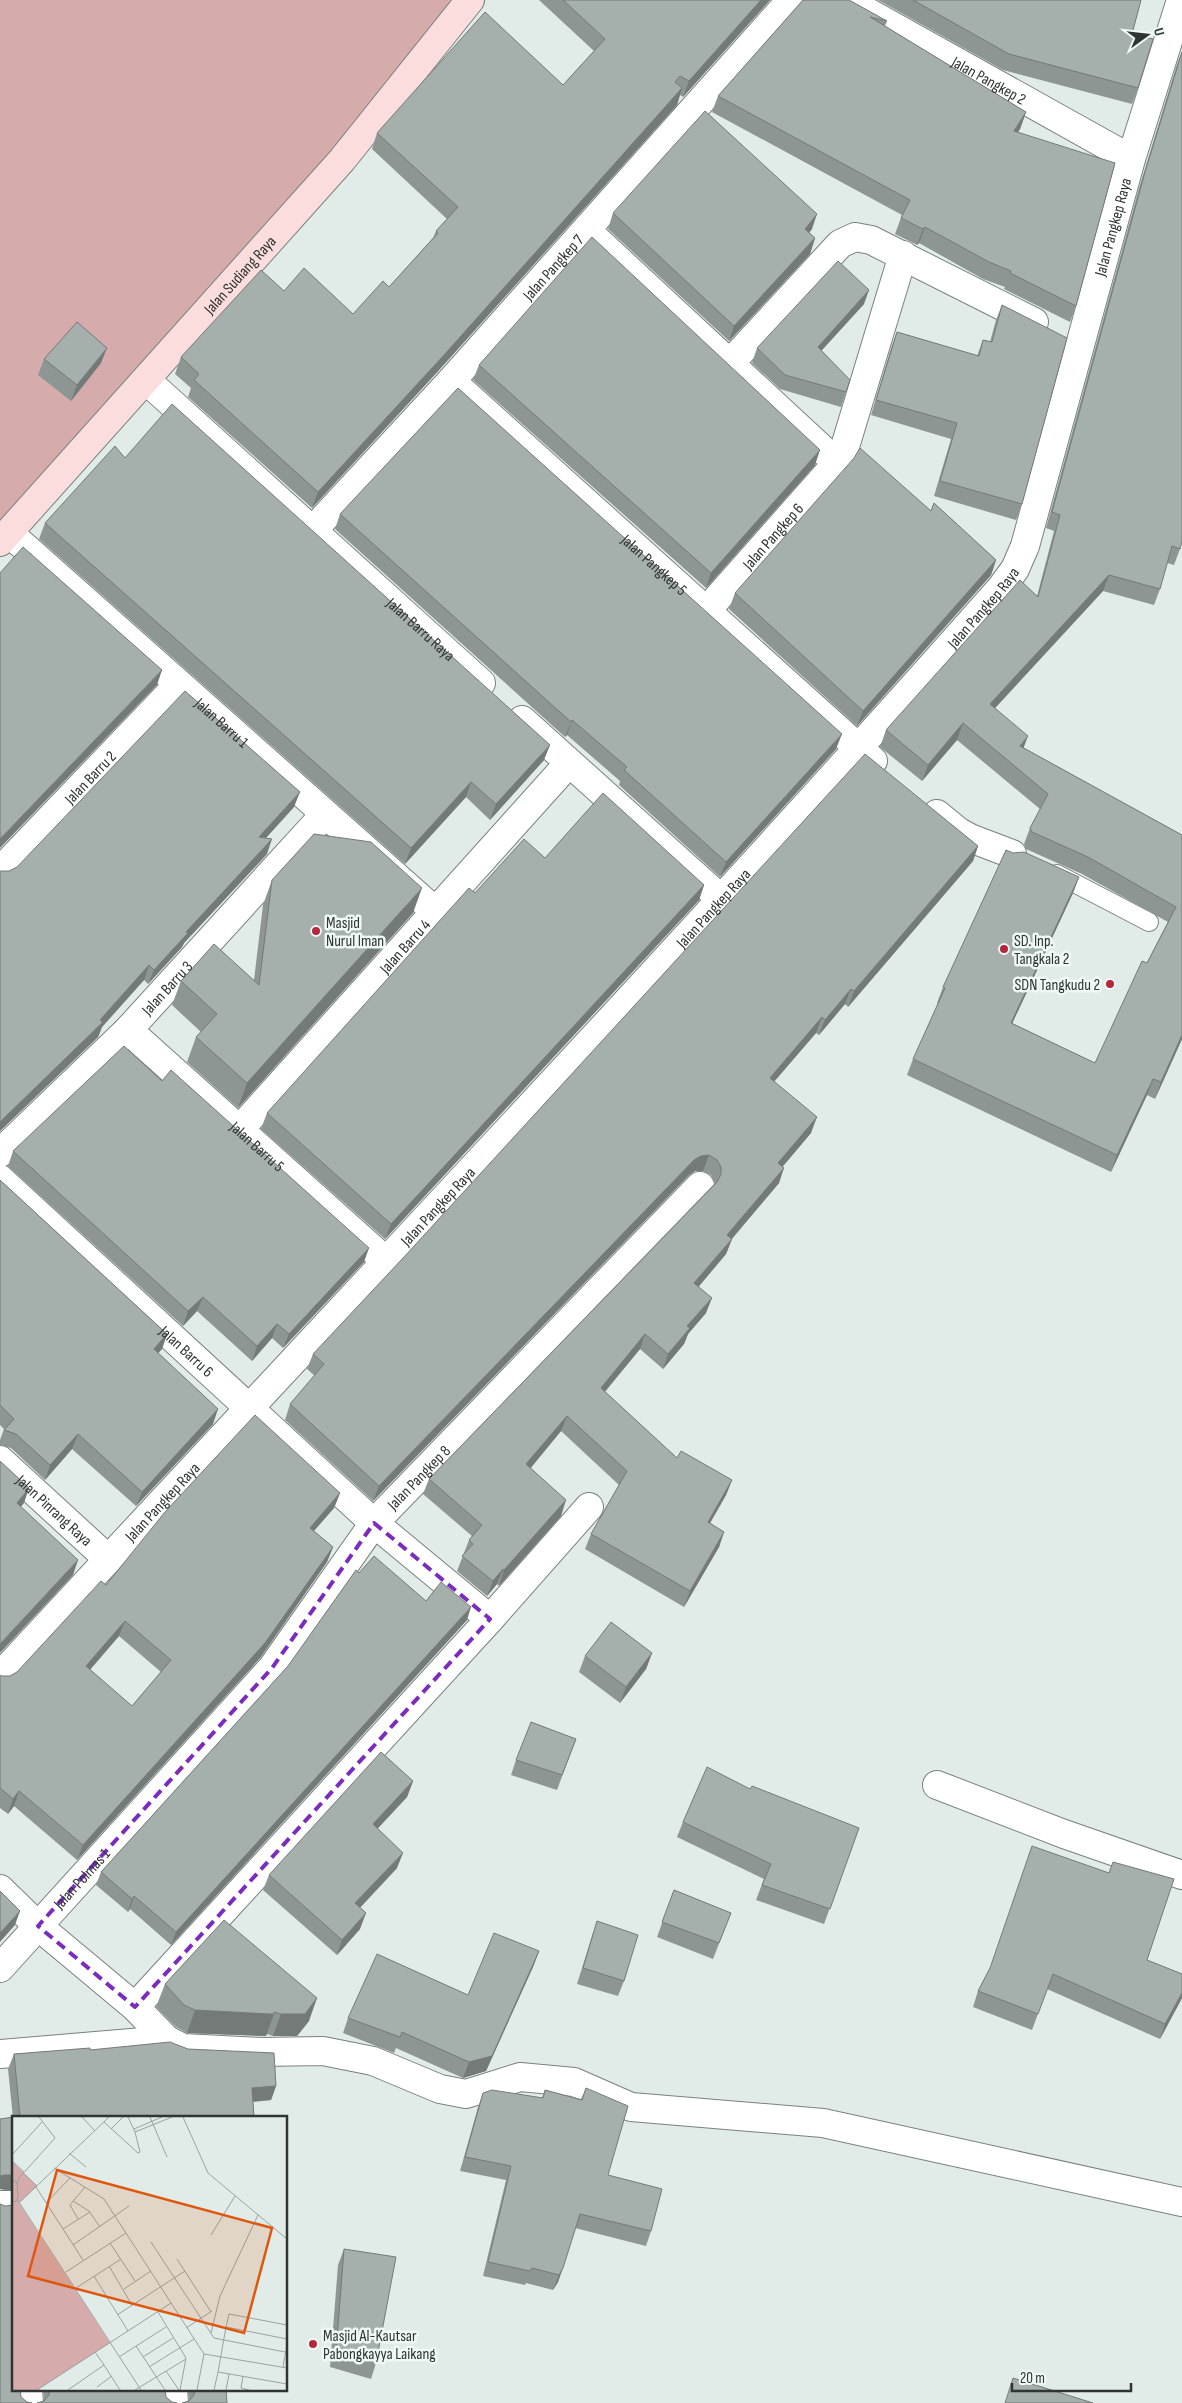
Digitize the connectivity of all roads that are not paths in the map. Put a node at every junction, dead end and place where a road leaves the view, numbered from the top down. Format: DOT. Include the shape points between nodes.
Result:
graph roads {
  1 [pos="470,0"];
  2 [pos="791,0"];
  3 [pos="846,0"];
  4 [pos="1181,0"];
  5 [pos="1131,159"];
  6 [pos="586,230"];
  7 [pos="903,256"];
  8 [pos="1080,345"];
  9 [pos="730,362"];
  10 [pos="146,380"];
  11 [pos="451,381"];
  12 [pos="837,462"];
  13 [pos="313,530"];
  14 [pos="4,538"];
  15 [pos="707,610"];
  16 [pos="179,684"];
  17 [pos="859,749"];
  18 [pos="569,763"];
  19 [pos="894,779"];
  20 [pos="916,796"];
  21 [pos="325,814"];
  22 [pos="1008,853"];
  23 [pos="1044,868"];
  24 [pos="0,870"];
  25 [pos="720,898"];
  26 [pos="436,912"];
  27 [pos="1149,922"];
  28 [pos="128,1030"];
  29 [pos="240,1129"];
  30 [pos="0,1152"];
  31 [pos="0,1179"];
  32 [pos="700,1186"];
  33 [pos="387,1262"];
  34 [pos="249,1406"];
  35 [pos="0,1460"];
  36 [pos="589,1507"];
  37 [pos="374,1523"];
  38 [pos="108,1560"];
  39 [pos="490,1619"];
  40 [pos="0,1676"];
  41 [pos="937,1785"];
  42 [pos="161,1788"];
  43 [pos="1182,1875"];
  44 [pos="0,1889"];
  45 [pos="38,1926"];
  46 [pos="0,1968"];
  47 [pos="135,2007"];
  48 [pos="167,2040"];
  49 [pos="0,2054"];
  50 [pos="1182,2202"];
  51 [pos="28,2390"];
  52 [pos="173,2390"];
  53 [pos="29,2403"];
  54 [pos="174,2403"];
  1 -- 10 [label="street, Jalan Sudiang Raya" via="342,160"];
  2 -- 6 [label="street, Jalan Pangkep 7"];
  3 -- 5 [label="street, Jalan Pangkep 2"];
  4 -- 5 [label="street, Jalan Pangkep Raya"];
  5 -- 8 [label="street, Jalan Pangkep Raya"];
  6 -- 9 [label="street"];
  6 -- 11 [label="street, Jalan Pangkep 7"];
  7 -- 8 [label="street"];
  7 -- 9 [label="street" via="871,240 855,237 840,244"];
  7 -- 12 [label="street, Jalan Pangkep 6" via="844,450"];
  8 -- 17 [label="street, Jalan Pangkep Raya" via="1025,546 1015,569"];
  9 -- 12 [label="street"];
  10 -- 13 [label="street, Jalan Barru Raya"];
  10 -- 14 [label="street, Jalan Sudiang Raya"];
  11 -- 13 [label="street, Jalan Pangkep 7"];
  11 -- 15 [label="street, Jalan Pangkep 5"];
  12 -- 15 [label="street, Jalan Pangkep 6"];
  13 -- 18 [label="street, Jalan Barru Raya"];
  14 -- 16 [label="street, Jalan Barru 1"];
  15 -- 17 [label="street, Jalan Pangkep 5"];
  16 -- 21 [label="street, Jalan Barru 1"];
  16 -- 24 [label="street, Jalan Barru 2"];
  17 -- 19 [label="street"];
  17 -- 25 [label="street, Jalan Pangkep Raya"];
  18 -- 25 [label="street, Jalan Barru Raya"];
  18 -- 26 [label="street, Jalan Barru 4"];
  20 -- 22 [label="street" via="959,832"];
  21 -- 26 [label="street, Jalan Barru 1"];
  21 -- 28 [label="street, Jalan Barru 3"];
  23 -- 27 [label="lane"];
  25 -- 33 [label="street, Jalan Pangkep Raya"];
  26 -- 29 [label="street, Jalan Barru 4"];
  28 -- 29 [label="street, Jalan Barru 5"];
  28 -- 30 [label="street, Jalan Barru 3"];
  29 -- 33 [label="street, Jalan Barru 5"];
  31 -- 34 [label="street, Jalan Barru 6"];
  32 -- 37 [label="street, Jalan Pangkep 8"];
  33 -- 34 [label="street, Jalan Pangkep Raya"];
  34 -- 37 [label="street, Jalan Barru 6"];
  34 -- 38 [label="street, Jalan Pangkep Raya"];
  35 -- 38 [label="street, Jalan Pinrang Raya"];
  36 -- 39 [label="street"];
  37 -- 39 [label="street, Jalan Barru 6"];
  37 -- 42 [label="street, Jalan Pangkep 8" via="272,1668"];
  38 -- 40 [label="street, Jalan Pangkep Raya"];
  39 -- 47 [label="street"];
  41 -- 43 [label="street"];
  42 -- 45 [label="street, Jalan Polmas 1"];
  44 -- 45 [label="street"];
  45 -- 46 [label="street, Jalan Polmas 1"];
  45 -- 47 [label="street"];
  47 -- 48 [label="street"];
  48 -- 49 [label="street"];
  48 -- 50 [label="street" via="183,2048 323,2051 373,2061 440,2089 466,2094 520,2077 574,2082 631,2107 823,2123"];
  51 -- 53 [label="street"];
  52 -- 54 [label="street"];
}
